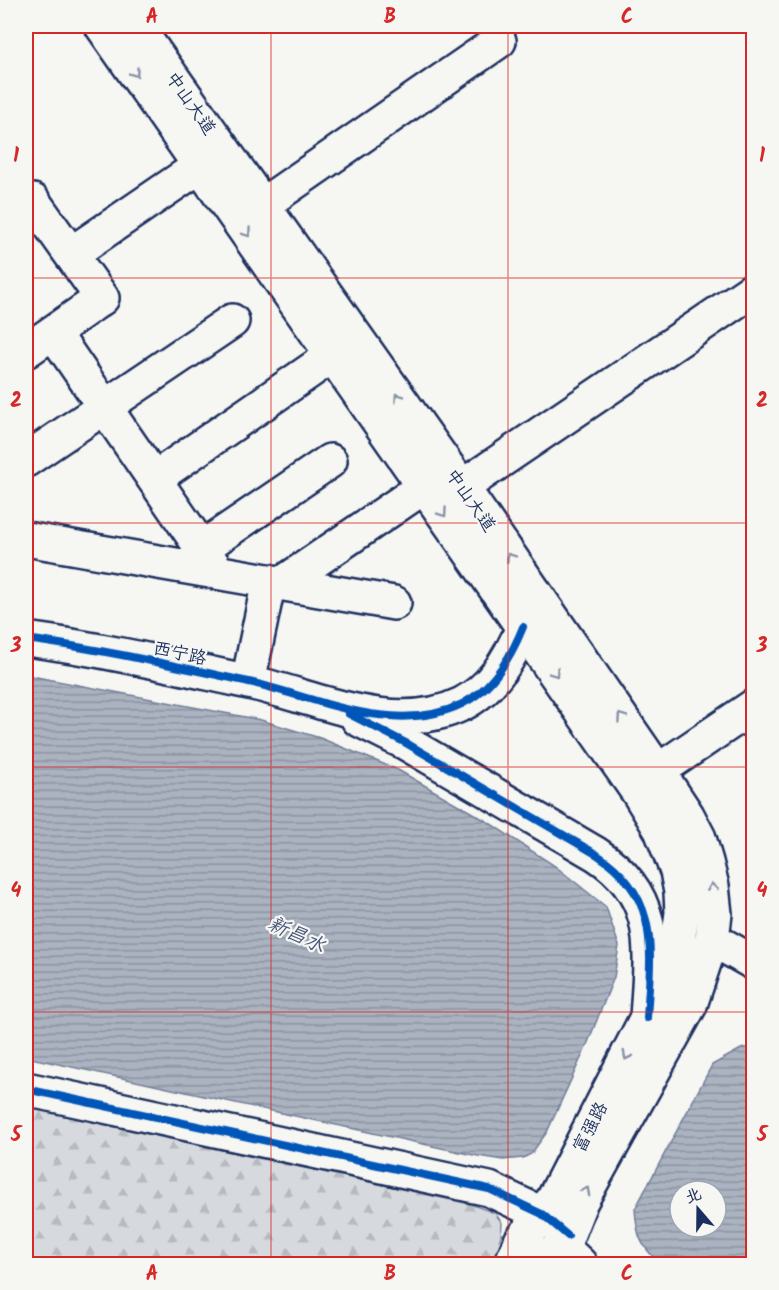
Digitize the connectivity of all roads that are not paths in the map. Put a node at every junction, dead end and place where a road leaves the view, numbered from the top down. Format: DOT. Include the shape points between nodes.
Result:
graph roads {
  1 [pos="102,26"];
  2 [pos="136,26"];
  3 [pos="499,40"];
  4 [pos="200,166"];
  5 [pos="262,205"];
  6 [pos="26,206"];
  7 [pos="71,254"];
  8 [pos="753,289"];
  9 [pos="232,321"];
  10 [pos="53,332"];
  11 [pos="26,351"];
  12 [pos="333,355"];
  13 [pos="105,406"];
  14 [pos="26,460"];
  15 [pos="330,461"];
  16 [pos="154,479"];
  17 [pos="425,486"];
  18 [pos="462,487"];
  19 [pos="26,539"];
  20 [pos="210,560"];
  21 [pos="276,582"];
  22 [pos="394,603"];
  23 [pos="523,627"];
  24 [pos="26,639"];
  25 [pos="248,682"];
  26 [pos="327,704"];
  27 [pos="753,706"];
  28 [pos="658,771"];
  29 [pos="712,939"];
  30 [pos="753,963"];
  31 [pos="663,986"];
  32 [pos="690,1005"];
  33 [pos="646,1018"];
  34 [pos="26,1089"];
  35 [pos="542,1214"];
  36 [pos="567,1253"];
  37 [pos="511,1264"];
  38 [pos="529,1264"];
  1 -- 4 [label="main road, 中山大道, one-way"];
  2 -- 5 [label="main road, 中山大道"];
  3 -- 5 [label="main road"];
  4 -- 7 [label="main road"];
  4 -- 12 [label="main road, 中山大道, one-way"];
  18 -- 5 [label="main road, 中山大道, one-way"];
  6 -- 7 [label="main road" via="33,201"];
  7 -- 10 [label="main road" via="102,298"];
  8 -- 18 [label="main road"];
  9 -- 13 [label="main road"];
  10 -- 11 [label="main road"];
  10 -- 13 [label="main road"];
  12 -- 16 [label="main road"];
  12 -- 17 [label="main road, 中山大道"];
  13 -- 14 [label="main road"];
  13 -- 16 [label="main road"];
  15 -- 20 [label="main road"];
  16 -- 20 [label="main road"];
  17 -- 21 [label="main road"];
  17 -- 23 [label="main road, 中山大道, one-way"];
  28 -- 18 [label="main road, 中山大道, one-way"];
  19 -- 20 [label="main road"];
  20 -- 21 [label="main road"];
  21 -- 22 [label="main road"];
  21 -- 25 [label="main road"];
  23 -- 26 [label="main road" via="497,674 463,704 431,713 397,716"];
  23 -- 31 [label="main road, 中山大道, one-way" via="651,811 670,850 682,913 678,942"];
  24 -- 25 [label="main road, 西宁路"];
  25 -- 26 [label="main road, 西宁路"];
  26 -- 33 [label="main road" via="406,743 610,863 632,889 649,928"];
  27 -- 28 [label="main road"];
  29 -- 28 [label="main road, 中山大道, one-way" via="712,886 699,838"];
  29 -- 30 [label="main road"];
  29 -- 32 [label="main road, 中山大道"];
  31 -- 33 [label="main road, 富强路"];
  36 -- 32 [label="main road, 富强路, one-way" via="580,1202"];
  33 -- 35 [label="main road, 富强路, one-way" via="553,1200"];
  34 -- 35 [label="main road" via="489,1188"];
  35 -- 36 [label="main road"];
  35 -- 37 [label="main road, 富强路" via="521,1241"];
  36 -- 38 [label="main road"];
}
